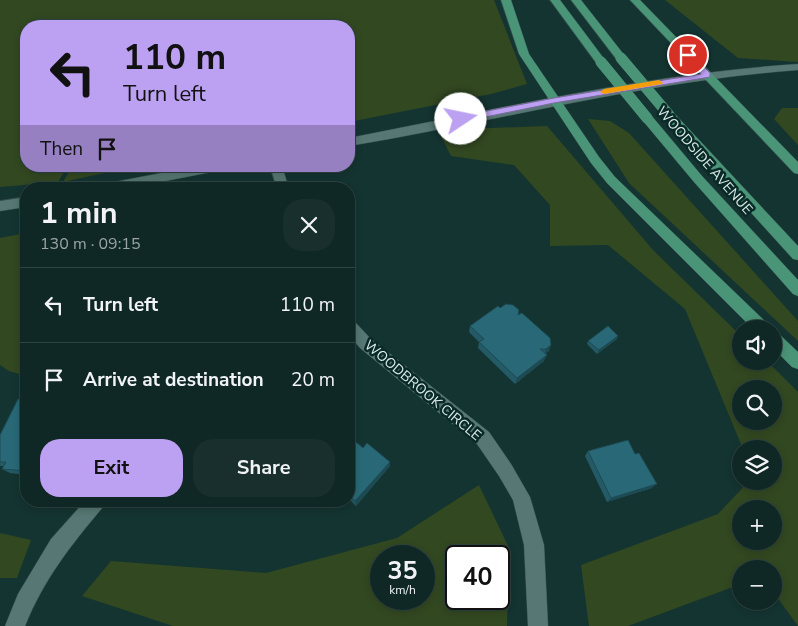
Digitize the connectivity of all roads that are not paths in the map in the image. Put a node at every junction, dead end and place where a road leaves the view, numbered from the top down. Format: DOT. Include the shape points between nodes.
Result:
graph roads {
  1 [pos="506,0"];
  2 [pos="555,0"];
  3 [pos="576,0"];
  4 [pos="635,0"];
  5 [pos="798,68"];
  6 [pos="707,75"];
  7 [pos="554,100"];
  8 [pos="355,141"];
  9 [pos="798,170"];
  10 [pos="190,172"];
  11 [pos="137,182"];
  12 [pos="20,203"];
  13 [pos="0,206"];
  14 [pos="798,255"];
  15 [pos="798,290"];
  16 [pos="754,320"];
  17 [pos="355,332"];
  18 [pos="782,347"];
  19 [pos="798,362"];
  20 [pos="92,507"];
  21 [pos="14,626"];
  22 [pos="538,626"];
  1 -- 7 [label="main road" via="524,54"];
  2 -- 15 [label="main road, WOODSIDE AVENUE, bridge" via="601,62 698,179"];
  3 -- 14 [label="main road, WOODSIDE AVENUE, bridge" via="669,115"];
  4 -- 6 [label="main road"];
  5 -- 6 [label="street"];
  6 -- 7 [label="street"];
  6 -- 9 [label="main road"];
  7 -- 8 [label="street"];
  7 -- 16 [label="main road" via="611,180"];
  10 -- 11 [label="street"];
  12 -- 13 [label="street"];
  17 -- 22 [label="street, WOODBROOK CIRCLE" via="483,438 505,470 521,498 534,545"];
  18 -- 19 [label="main road"];
  20 -- 21 [label="street" via="58,546"];
}
